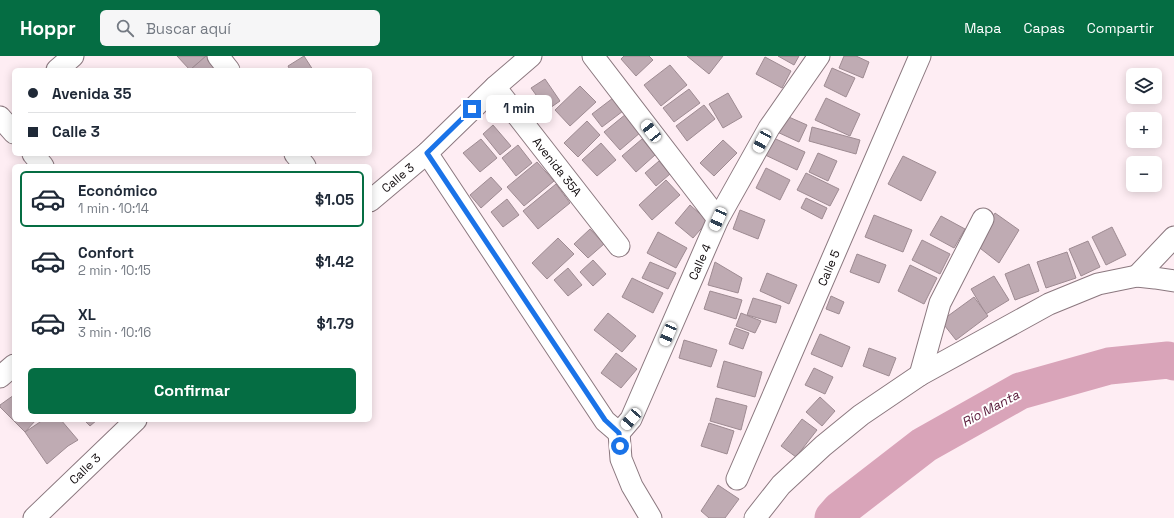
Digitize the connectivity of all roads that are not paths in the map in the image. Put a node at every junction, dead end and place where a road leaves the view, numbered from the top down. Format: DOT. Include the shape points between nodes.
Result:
graph roads {
  1 [pos="73,56"];
  2 [pos="218,56"];
  3 [pos="531,56"];
  4 [pos="593,56"];
  5 [pos="819,56"];
  6 [pos="920,56"];
  7 [pos="59,68"];
  8 [pos="227,68"];
  9 [pos="495,87"];
  10 [pos="427,153"];
  11 [pos="35,156"];
  12 [pos="41,164"];
  13 [pos="372,199"];
  14 [pos="718,219"];
  15 [pos="983,219"];
  16 [pos="1174,237"];
  17 [pos="620,246"];
  18 [pos="1137,276"];
  19 [pos="1174,281"];
  20 [pos="12,367"];
  21 [pos="920,375"];
  22 [pos="0,377"];
  23 [pos="134,422"];
  24 [pos="619,433"];
  25 [pos="737,479"];
  26 [pos="34,518"];
  27 [pos="651,518"];
  28 [pos="755,518"];
  1 -- 7 [label="street"];
  2 -- 8 [label="street"];
  3 -- 9 [label="street, Calle 3"];
  4 -- 14 [label="street"];
  5 -- 14 [label="street, Calle 4" via="769,128"];
  6 -- 25 [label="street, Calle 5"];
  9 -- 10 [label="street, Calle 3"];
  9 -- 17 [label="street, Avenida 35A"];
  10 -- 13 [label="street, Calle 3"];
  10 -- 24 [label="street" via="605,420"];
  11 -- 12 [label="street"];
  14 -- 24 [label="street, Calle 4" via="631,419"];
  15 -- 21 [label="street" via="940,303"];
  16 -- 18 [label="street"];
  18 -- 19 [label="street"];
  18 -- 21 [label="street" via="1098,284 1049,304"];
  20 -- 22 [label="street"];
  21 -- 28 [label="street" via="861,415 822,446 781,485"];
  23 -- 26 [label="street, Calle 3"];
  24 -- 27 [label="street" via="622,459 632,486"];
}
